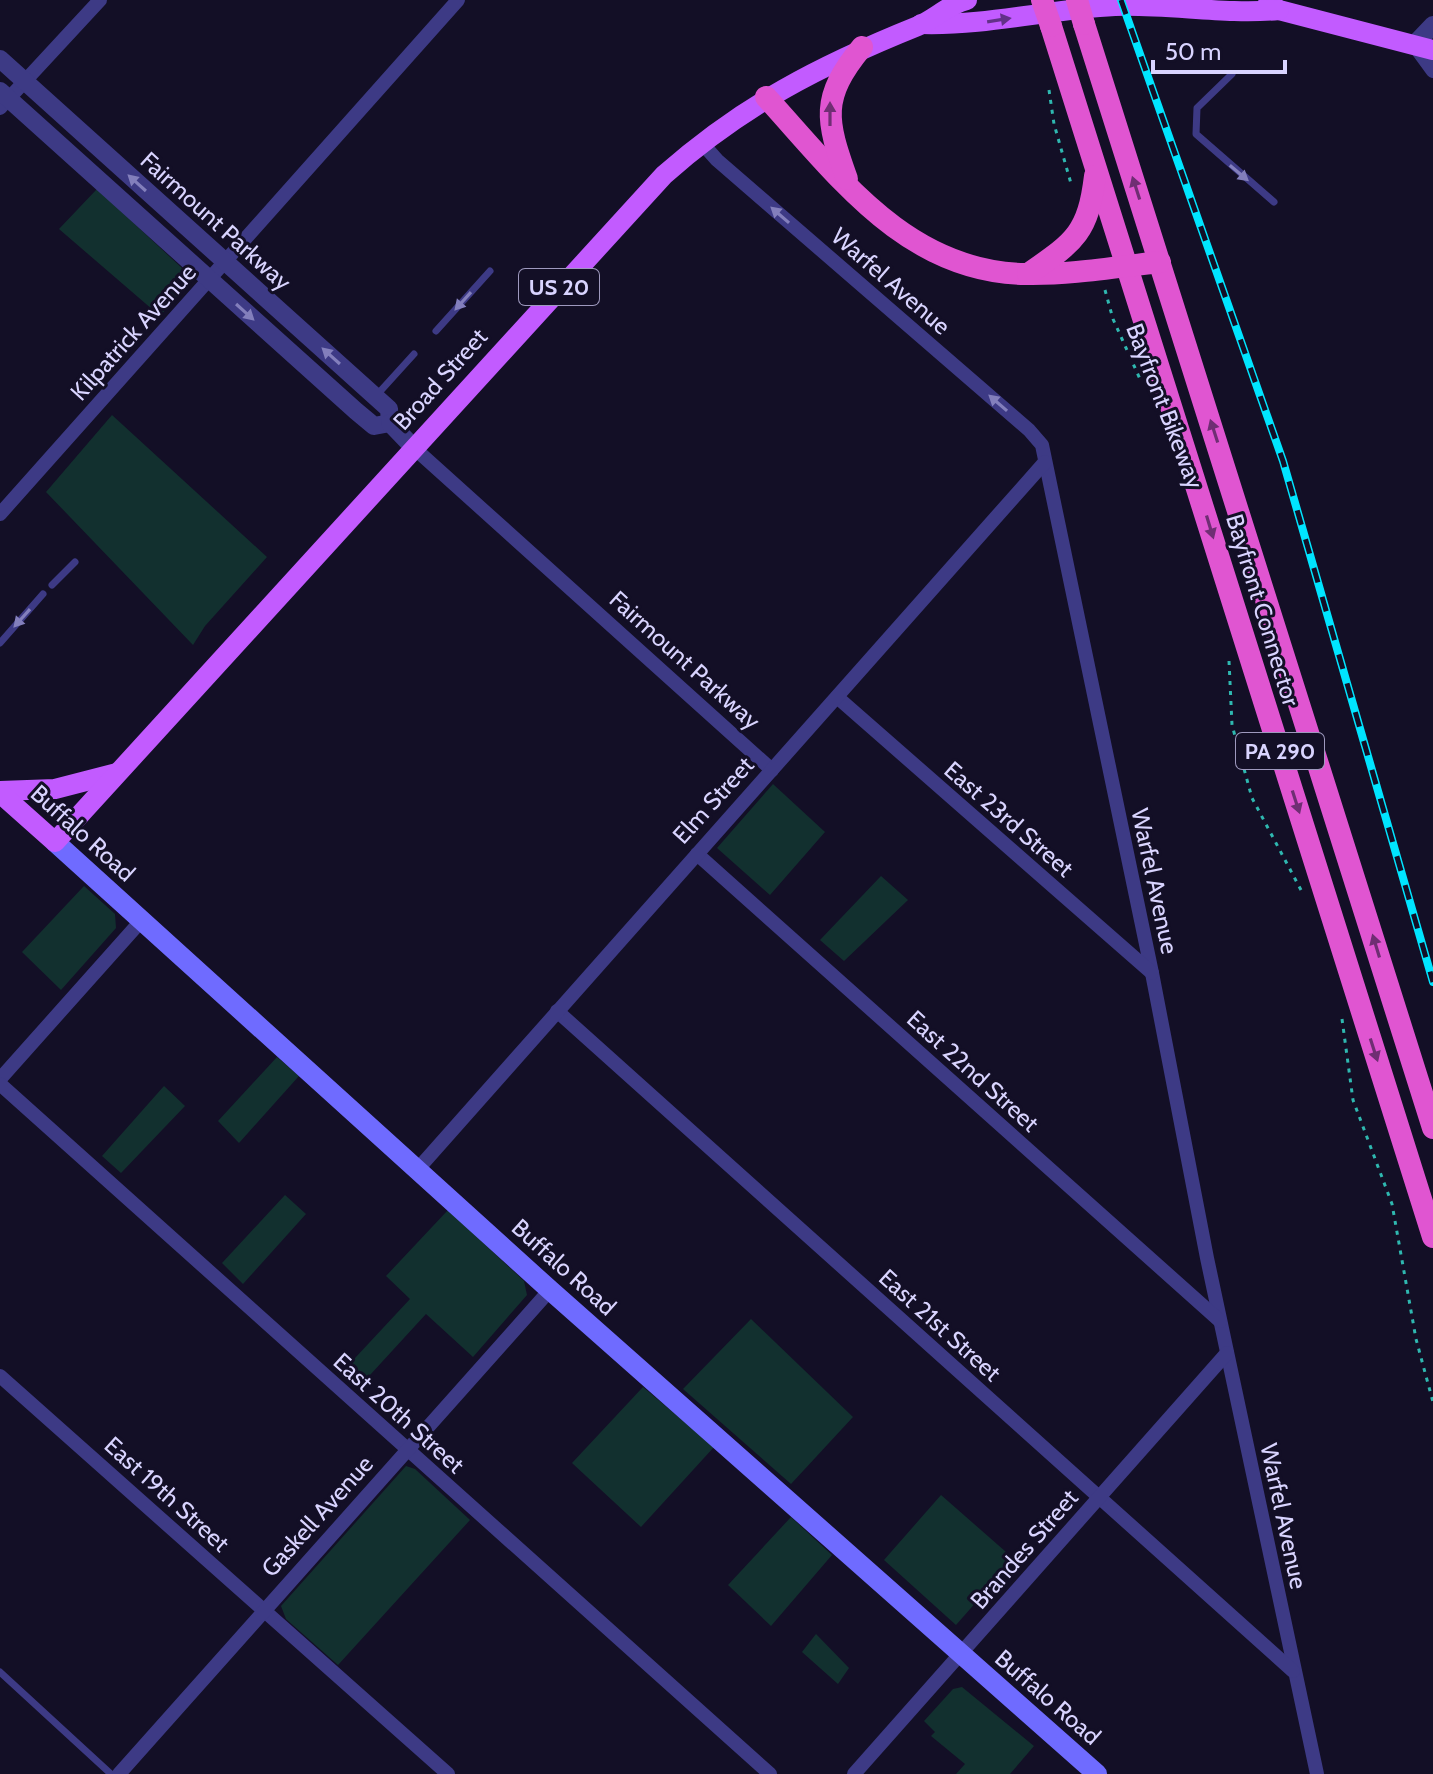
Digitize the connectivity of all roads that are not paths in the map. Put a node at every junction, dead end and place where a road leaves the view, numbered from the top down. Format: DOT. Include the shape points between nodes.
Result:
graph roads {
  1 [pos="100,0"];
  2 [pos="458,0"];
  3 [pos="967,0"];
  4 [pos="1042,0"];
  5 [pos="1077,0"];
  6 [pos="1271,5"];
  7 [pos="921,24"];
  8 [pos="1433,25"];
  9 [pos="862,47"];
  10 [pos="1424,48"];
  11 [pos="0,59"];
  12 [pos="1433,71"];
  13 [pos="1232,74"];
  14 [pos="24,82"];
  15 [pos="766,97"];
  16 [pos="3,99"];
  17 [pos="701,142"];
  18 [pos="1096,167"];
  19 [pos="850,188"];
  20 [pos="1274,202"];
  21 [pos="225,262"];
  22 [pos="1160,262"];
  23 [pos="1128,266"];
  24 [pos="490,271"];
  25 [pos="1027,275"];
  26 [pos="209,279"];
  27 [pos="436,331"];
  28 [pos="414,354"];
  29 [pos="375,397"];
  30 [pos="390,423"];
  31 [pos="413,447"];
  32 [pos="1045,462"];
  33 [pos="0,514"];
  34 [pos="75,562"];
  35 [pos="52,585"];
  36 [pos="43,594"];
  37 [pos="0,643"];
  38 [pos="837,697"];
  39 [pos="772,770"];
  40 [pos="117,773"];
  41 [pos="0,792"];
  42 [pos="55,842"];
  43 [pos="697,854"];
  44 [pos="141,921"];
  45 [pos="1152,973"];
  46 [pos="557,1011"];
  47 [pos="0,1081"];
  48 [pos="1433,1128"];
  49 [pos="417,1170"];
  50 [pos="1433,1237"];
  51 [pos="550,1290"];
  52 [pos="1220,1321"];
  53 [pos="1227,1353"];
  54 [pos="0,1376"];
  55 [pos="406,1449"];
  56 [pos="1099,1497"];
  57 [pos="263,1609"];
  58 [pos="959,1655"];
  59 [pos="0,1672"];
  60 [pos="1293,1672"];
  61 [pos="111,1774"];
  62 [pos="119,1774"];
  63 [pos="448,1774"];
  64 [pos="770,1774"];
  65 [pos="854,1774"];
  66 [pos="1097,1774"];
  67 [pos="1317,1774"];
  1 -- 14 [label="street"];
  2 -- 21 [label="street, Kilpatrick Avenue"];
  3 -- 7 [label="main road, Broad Street / US 20"];
  4 -- 18 [label="highway, Bayfront Connector / PA 290, bridge"];
  22 -- 5 [label="highway, Bayfront Connector / PA 290, one-way, bridge"];
  7 -- 6 [label="main road, Broad Street / US 20, one-way" via="966,25 1114,6 1244,13"];
  6 -- 10 [label="main road, Broad Street / US 20"];
  7 -- 9 [label="main road, Broad Street / US 20"];
  8 -- 10 [label="street"];
  9 -- 15 [label="main road, Broad Street / US 20"];
  19 -- 9 [label="highway, one-way" via="831,132 829,107 838,79"];
  10 -- 12 [label="street"];
  11 -- 14 [label="street, Fairmount Parkway"];
  13 -- 20 [label="lane, one-way" via="1197,108 1196,134"];
  14 -- 16 [label="street"];
  21 -- 14 [label="street, Fairmount Parkway, one-way"];
  15 -- 17 [label="main road, Broad Street / US 20"];
  15 -- 19 [label="highway"];
  16 -- 26 [label="street, Fairmount Parkway"];
  17 -- 31 [label="main road, Broad Street / US 20" via="641,198"];
  32 -- 17 [label="street, Warfel Avenue, one-way" via="1042,445 1029,430"];
  18 -- 23 [label="highway, Bayfront Connector / PA 290"];
  18 -- 25 [label="highway" via="1086,225"];
  19 -- 25 [label="highway" via="895,230 937,255 984,270"];
  21 -- 26 [label="street, Kilpatrick Avenue"];
  29 -- 21 [label="street, Fairmount Parkway, one-way"];
  22 -- 23 [label="highway"];
  48 -- 22 [label="highway, Bayfront Connector / PA 290, one-way"];
  23 -- 25 [label="highway"];
  23 -- 50 [label="highway, Bayfront Connector / PA 290, one-way"];
  24 -- 27 [label="lane, one-way"];
  26 -- 30 [label="street, Fairmount Parkway, one-way" via="374,426"];
  26 -- 33 [label="street, Kilpatrick Avenue"];
  28 -- 29 [label="lane"];
  29 -- 30 [label="street, Fairmount Parkway" via="389,409"];
  30 -- 31 [label="street, Fairmount Parkway"];
  31 -- 39 [label="street, Fairmount Parkway"];
  31 -- 40 [label="main road, Broad Street / US 20"];
  32 -- 38 [label="street, Elm Street"];
  32 -- 45 [label="street, Warfel Avenue"];
  34 -- 35 [label="lane"];
  36 -- 37 [label="lane, one-way"];
  38 -- 39 [label="street, Elm Street"];
  38 -- 45 [label="street, East 23rd Street"];
  39 -- 43 [label="street, Elm Street"];
  40 -- 41 [label="main road" via="55,789"];
  40 -- 42 [label="main road, Broad Street / US 20"];
  41 -- 42 [label="main road, Buffalo Road"];
  42 -- 44 [label="main road, Buffalo Road"];
  43 -- 46 [label="street, Elm Street"];
  43 -- 52 [label="street, East 22nd Street"];
  44 -- 47 [label="street"];
  44 -- 49 [label="main road, Buffalo Road"];
  45 -- 52 [label="street, Warfel Avenue"];
  46 -- 49 [label="street, Elm Street"];
  46 -- 56 [label="street, East 21st Street"];
  47 -- 55 [label="street, East 20th Street"];
  49 -- 51 [label="main road, Buffalo Road"];
  51 -- 55 [label="street, Gaskell Avenue"];
  51 -- 58 [label="main road, Buffalo Road"];
  52 -- 53 [label="street, Warfel Avenue"];
  53 -- 56 [label="street, Brandes Street"];
  53 -- 60 [label="street, Warfel Avenue"];
  54 -- 57 [label="street, East 19th Street"];
  55 -- 57 [label="street, Gaskell Avenue"];
  55 -- 64 [label="street, East 20th Street"];
  56 -- 58 [label="street, Brandes Street"];
  56 -- 60 [label="street, East 21st Street"];
  57 -- 62 [label="street, Gaskell Avenue"];
  57 -- 63 [label="street, East 19th Street"];
  58 -- 65 [label="street, Brandes Street"];
  58 -- 66 [label="main road, Buffalo Road"];
  59 -- 61 [label="lane"];
  60 -- 67 [label="street, Warfel Avenue"];
}
